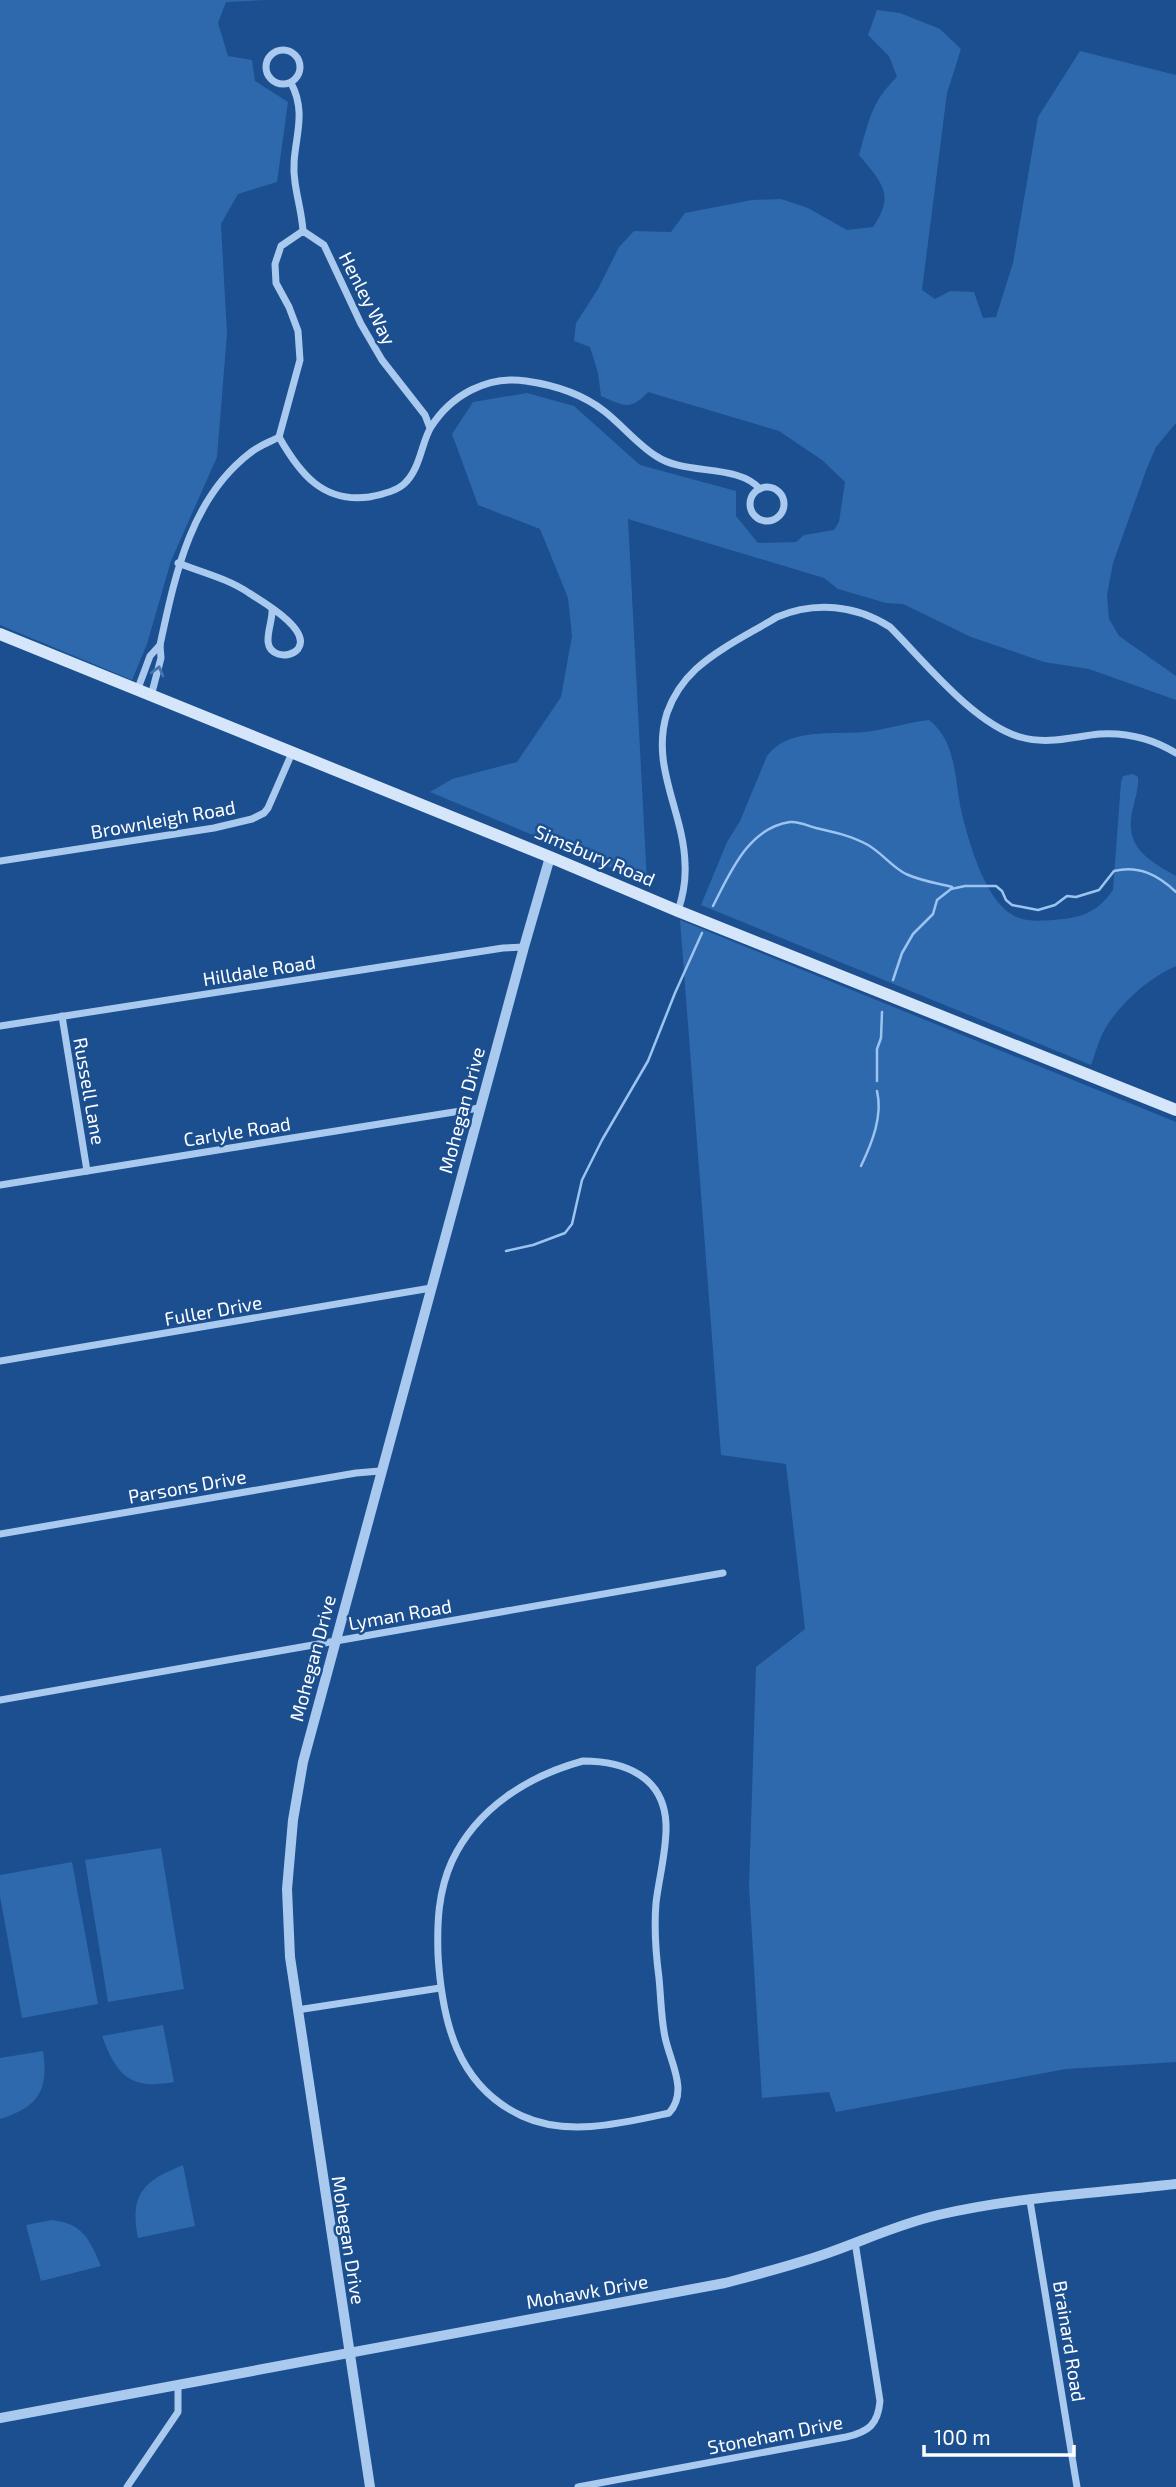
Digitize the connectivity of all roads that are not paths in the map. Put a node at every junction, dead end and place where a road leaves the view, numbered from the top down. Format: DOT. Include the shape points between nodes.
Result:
graph roads {
  1 [pos="292,83"];
  2 [pos="303,231"];
  3 [pos="430,428"];
  4 [pos="279,438"];
  5 [pos="760,489"];
  6 [pos="178,563"];
  7 [pos="272,610"];
  8 [pos="0,635"];
  9 [pos="160,645"];
  10 [pos="138,691"];
  11 [pos="151,696"];
  12 [pos="292,753"];
  13 [pos="1176,753"];
  14 [pos="551,856"];
  15 [pos="0,861"];
  16 [pos="678,911"];
  17 [pos="524,947"];
  18 [pos="62,1016"];
  19 [pos="0,1026"];
  20 [pos="480,1108"];
  21 [pos="1176,1111"];
  22 [pos="88,1171"];
  23 [pos="0,1185"];
  24 [pos="431,1288"];
  25 [pos="0,1362"];
  26 [pos="380,1471"];
  27 [pos="0,1534"];
  28 [pos="723,1573"];
  29 [pos="334,1642"];
  30 [pos="0,1700"];
  31 [pos="440,1988"];
  32 [pos="297,2010"];
  33 [pos="1176,2184"];
  34 [pos="1030,2201"];
  35 [pos="855,2242"];
  36 [pos="348,2353"];
  37 [pos="178,2385"];
  38 [pos="0,2418"];
  39 [pos="127,2487"];
  40 [pos="370,2487"];
  41 [pos="578,2487"];
  42 [pos="1077,2487"];
  1 -- 1 [label="street" via="301,69 298,58 278,50 266,62 267,74 280,85"];
  1 -- 2 [label="street" via="301,122 294,180"];
  2 -- 3 [label="street, Henley Way" via="324,245 361,324"];
  2 -- 4 [label="street" via="281,246 275,264 276,283 298,331 300,360"];
  3 -- 4 [label="street" via="422,456 403,484 383,495 358,498 335,495 316,485 294,463"];
  3 -- 5 [label="street" via="452,402 482,383 523,380 572,391 603,410 655,456 675,466 745,478"];
  4 -- 6 [label="street" via="251,452 227,476 200,513"];
  5 -- 5 [label="street" via="771,488 783,498 784,508 774,520 764,521 752,511 751,501"];
  6 -- 7 [label="street" via="247,591"];
  6 -- 9 [label="street"];
  7 -- 7 [label="street" via="300,633 299,648 293,653 277,654 270,649"];
  8 -- 10 [label="main road, Simsbury Road"];
  9 -- 10 [label="street" via="150,656"];
  11 -- 9 [label="street, one-way"];
  10 -- 11 [label="main road, Simsbury Road"];
  11 -- 12 [label="main road, Simsbury Road"];
  12 -- 14 [label="main road, Simsbury Road"];
  12 -- 15 [label="street, Brownleigh Road" via="268,808 252,819"];
  13 -- 16 [label="street" via="1156,742 1125,735 1098,734 1054,742 1008,733 971,709 878,619 837,608 789,612 703,664 685,680 670,704 661,754 685,863 685,889"];
  14 -- 16 [label="main road, Simsbury Road"];
  14 -- 17 [label="street, Mohegan Drive"];
  16 -- 21 [label="main road, Simsbury Road"];
  17 -- 18 [label="street, Hilldale Road"];
  17 -- 20 [label="street, Mohegan Drive"];
  18 -- 19 [label="street, Hilldale Road"];
  18 -- 22 [label="street, Russell Lane"];
  20 -- 22 [label="street, Carlyle Road"];
  20 -- 24 [label="street, Mohegan Drive"];
  22 -- 23 [label="street, Carlyle Road"];
  24 -- 25 [label="street, Fuller Drive"];
  24 -- 26 [label="street, Mohegan Drive"];
  26 -- 27 [label="street, Parsons Drive"];
  26 -- 29 [label="street, Mohegan Drive"];
  28 -- 29 [label="street, Lyman Road"];
  29 -- 30 [label="street, Lyman Road"];
  29 -- 32 [label="street, Mohegan Drive" via="293,1820 287,1889"];
  31 -- 31 [label="street" via="437,1921 441,1892 452,1860 491,1807 528,1781 583,1761 631,1768 648,1780 661,1801 666,1823 656,1906 658,1968 665,2037 677,2081 676,2106 669,2113 593,2126 555,2126 524,2117 499,2103 467,2069 451,2038"];
  31 -- 32 [label="street"];
  32 -- 36 [label="street, Mohegan Drive"];
  33 -- 34 [label="street, Mohawk Drive"];
  34 -- 35 [label="street, Mohawk Drive" via="940,2214"];
  34 -- 42 [label="street, Brainard Road"];
  35 -- 36 [label="street, Mohawk Drive" via="725,2283"];
  35 -- 41 [label="street, Stoneham Drive" via="880,2400 871,2428 859,2435"];
  36 -- 37 [label="street, Mohawk Drive"];
  36 -- 40 [label="street, Mohegan Drive"];
  37 -- 38 [label="street, Mohawk Drive"];
  37 -- 39 [label="street" via="178,2412"];
}
